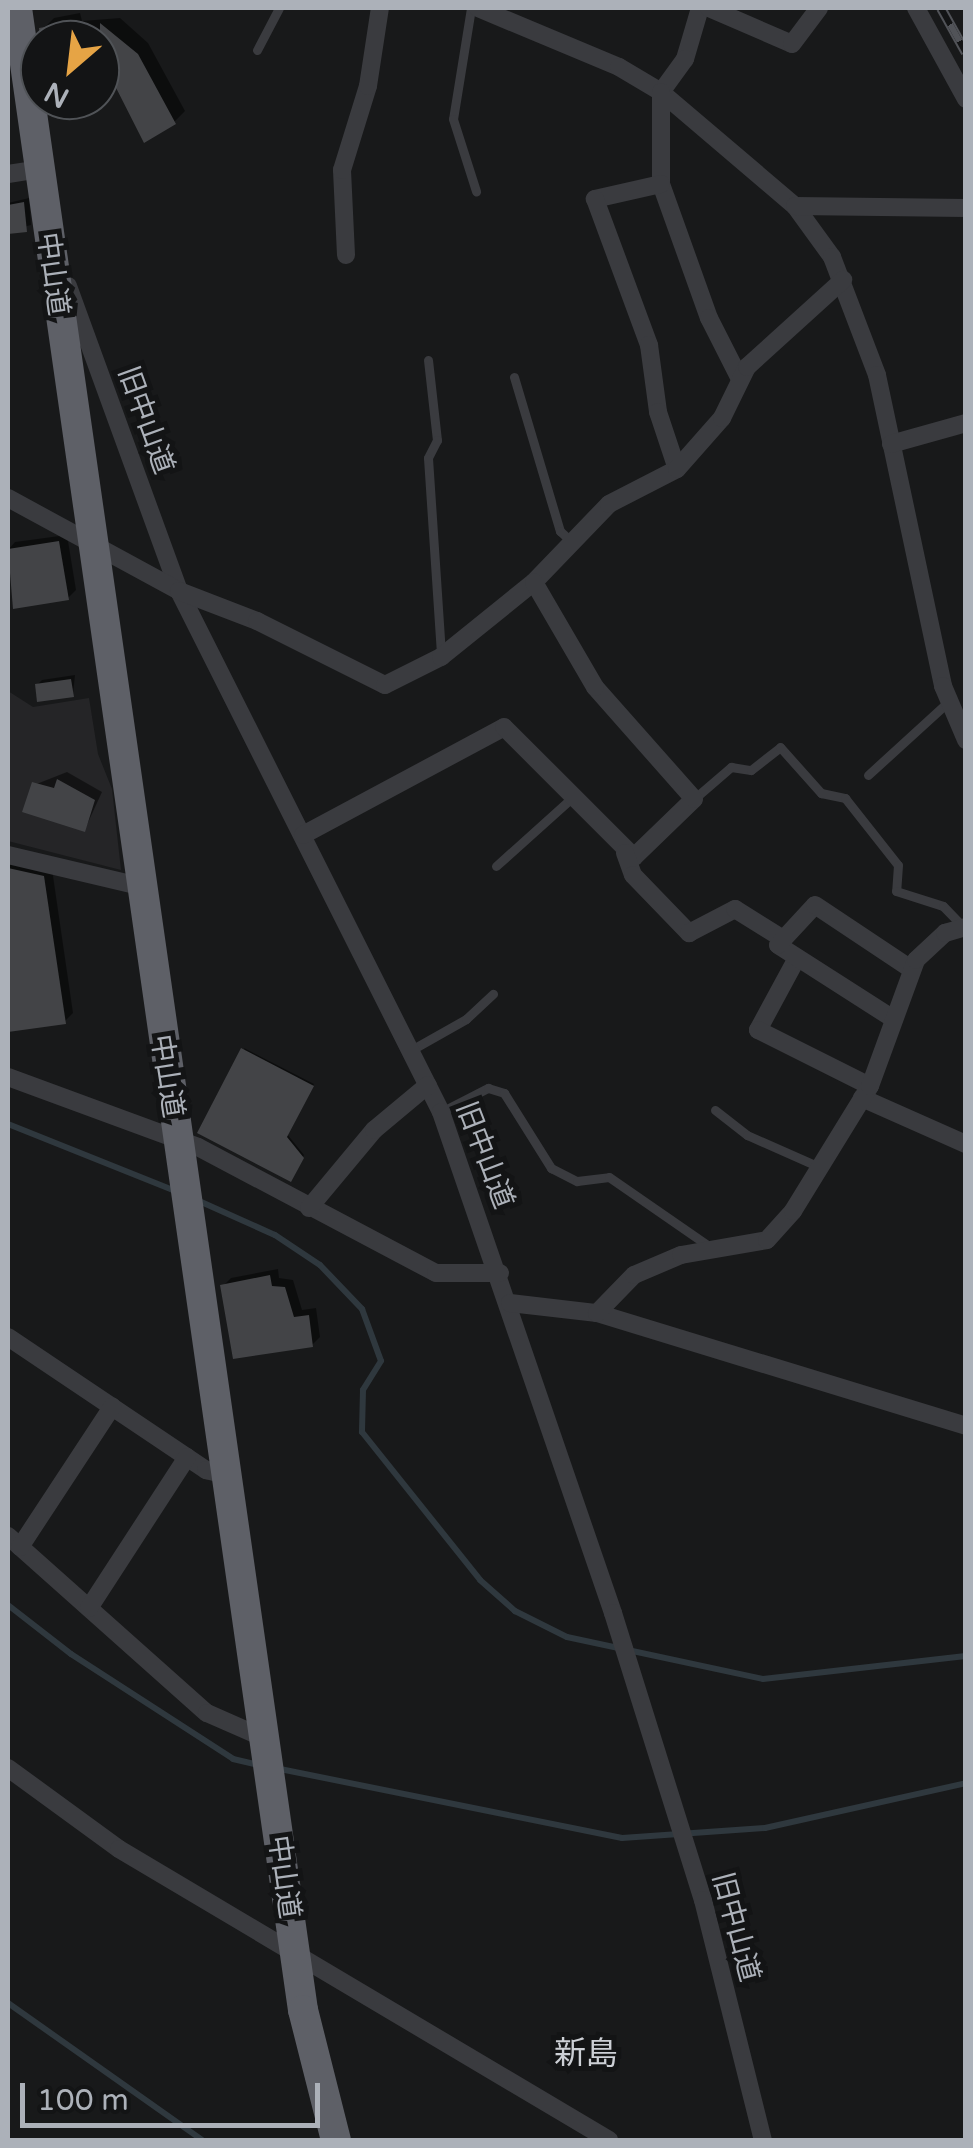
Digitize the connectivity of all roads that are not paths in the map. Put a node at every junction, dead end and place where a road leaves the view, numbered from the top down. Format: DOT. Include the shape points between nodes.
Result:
graph roads {
  1 [pos="16,8"];
  2 [pos="279,8"];
  3 [pos="380,8"];
  4 [pos="474,8"];
  5 [pos="700,8"];
  6 [pos="710,8"];
  7 [pos="819,8"];
  8 [pos="916,8"];
  9 [pos="257,50"];
  10 [pos="661,92"];
  11 [pos="966,99"];
  12 [pos="38,168"];
  13 [pos="8,174"];
  14 [pos="661,184"];
  15 [pos="476,191"];
  16 [pos="795,206"];
  17 [pos="966,208"];
  18 [pos="47,230"];
  19 [pos="346,255"];
  20 [pos="843,280"];
  21 [pos="428,360"];
  22 [pos="514,376"];
  23 [pos="740,379"];
  24 [pos="966,423"];
  25 [pos="891,444"];
  26 [pos="677,468"];
  27 [pos="8,498"];
  28 [pos="92,541"];
  29 [pos="576,545"];
  30 [pos="534,582"];
  31 [pos="179,591"];
  32 [pos="441,657"];
  33 [pos="949,701"];
  34 [pos="961,717"];
  35 [pos="966,740"];
  36 [pos="868,775"];
  37 [pos="573,797"];
  38 [pos="694,799"];
  39 [pos="303,835"];
  40 [pos="625,853"];
  41 [pos="8,855"];
  42 [pos="496,866"];
  43 [pos="138,886"];
  44 [pos="965,928"];
  45 [pos="784,939"];
  46 [pos="796,958"];
  47 [pos="911,969"];
  48 [pos="493,994"];
  49 [pos="892,1018"];
  50 [pos="412,1049"];
  51 [pos="8,1077"];
  52 [pos="428,1085"];
  53 [pos="866,1092"];
  54 [pos="715,1110"];
  55 [pos="440,1112"];
  56 [pos="177,1141"];
  57 [pos="966,1144"];
  58 [pos="817,1166"];
  59 [pos="309,1208"];
  60 [pos="717,1251"];
  61 [pos="500,1273"];
  62 [pos="510,1303"];
  63 [pos="597,1313"];
  64 [pos="8,1337"];
  65 [pos="112,1407"];
  66 [pos="966,1426"];
  67 [pos="187,1457"];
  68 [pos="226,1475"];
  69 [pos="14,1541"];
  70 [pos="89,1608"];
  71 [pos="266,1757"];
  72 [pos="8,1768"];
  73 [pos="296,1956"];
  74 [pos="336,2140"];
  75 [pos="609,2140"];
  76 [pos="763,2140"];
  1 -- 12 [label="highway, 中山道"];
  2 -- 9 [label="lane"];
  3 -- 19 [label="street" via="368,86 342,170"];
  4 -- 10 [label="street" via="618,67"];
  4 -- 15 [label="lane" via="454,119"];
  5 -- 10 [label="street" via="685,59"];
  6 -- 7 [label="street" via="792,44"];
  8 -- 11 [label="street"];
  10 -- 14 [label="street"];
  10 -- 16 [label="street"];
  12 -- 13 [label="street"];
  12 -- 18 [label="highway, 中山道"];
  14 -- 23 [label="street" via="709,318"];
  14 -- 26 [label="street" via="595,199 648,346 658,412"];
  16 -- 17 [label="street"];
  16 -- 20 [label="street"];
  18 -- 28 [label="highway, 中山道"];
  18 -- 31 [label="street, 旧中山道"];
  20 -- 23 [label="street"];
  20 -- 25 [label="street" via="877,374"];
  21 -- 32 [label="lane" via="437,440 428,458"];
  22 -- 29 [label="lane" via="560,532"];
  23 -- 26 [label="street" via="722,418"];
  24 -- 25 [label="street"];
  25 -- 33 [label="street"];
  26 -- 29 [label="street" via="609,504"];
  27 -- 28 [label="street"];
  28 -- 31 [label="street"];
  28 -- 43 [label="highway, 中山道"];
  29 -- 30 [label="street"];
  30 -- 32 [label="street"];
  30 -- 38 [label="street" via="595,688"];
  31 -- 32 [label="street" via="257,621 385,685"];
  31 -- 39 [label="street, 旧中山道"];
  33 -- 34 [label="street"];
  33 -- 36 [label="lane"];
  34 -- 35 [label="street"];
  37 -- 39 [label="street" via="504,727"];
  37 -- 40 [label="street"];
  37 -- 42 [label="lane"];
  38 -- 40 [label="street" via="634,857"];
  38 -- 44 [label="lane" via="731,768 751,770 780,747 821,793 845,798 898,866 896,892 943,906"];
  39 -- 50 [label="street, 旧中山道"];
  40 -- 45 [label="street" via="633,875 688,934 735,909"];
  41 -- 43 [label="street"];
  43 -- 56 [label="highway, 中山道"];
  44 -- 47 [label="street" via="945,933"];
  45 -- 46 [label="street" via="778,945"];
  45 -- 47 [label="street" via="815,905"];
  46 -- 49 [label="street"];
  46 -- 53 [label="street" via="758,1030"];
  47 -- 49 [label="street"];
  48 -- 50 [label="lane" via="466,1019"];
  49 -- 53 [label="street"];
  50 -- 52 [label="street, 旧中山道"];
  51 -- 56 [label="street"];
  52 -- 55 [label="street, 旧中山道"];
  52 -- 59 [label="street" via="374,1130"];
  53 -- 57 [label="street"];
  53 -- 58 [label="street"];
  54 -- 58 [label="lane" via="747,1135"];
  55 -- 60 [label="lane" via="488,1088 504,1093 552,1168 577,1181 609,1177"];
  55 -- 61 [label="street, 旧中山道"];
  56 -- 59 [label="street"];
  56 -- 68 [label="highway, 中山道"];
  58 -- 60 [label="street" via="793,1211 767,1240"];
  59 -- 61 [label="street" via="436,1273"];
  60 -- 63 [label="street" via="681,1255 634,1275"];
  61 -- 62 [label="street, 旧中山道"];
  62 -- 63 [label="street"];
  62 -- 76 [label="street, 旧中山道" via="686,1852"];
  63 -- 66 [label="street"];
  64 -- 65 [label="street"];
  65 -- 67 [label="street"];
  65 -- 69 [label="street"];
  67 -- 68 [label="street"];
  67 -- 70 [label="street"];
  68 -- 71 [label="highway, 中山道"];
  69 -- 70 [label="street"];
  70 -- 71 [label="street"];
  71 -- 73 [label="highway, 中山道"];
  72 -- 73 [label="street" via="119,1849"];
  73 -- 74 [label="highway, 中山道" via="312,2054"];
  73 -- 75 [label="street"];
}
